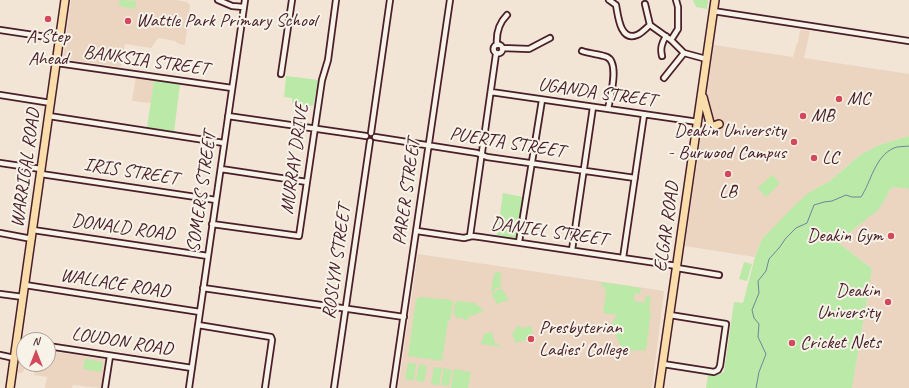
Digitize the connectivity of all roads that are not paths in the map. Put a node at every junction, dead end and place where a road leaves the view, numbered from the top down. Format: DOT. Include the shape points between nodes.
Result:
graph roads {
  1 [pos="62,0"];
  2 [pos="65,0"];
  3 [pos="218,0"];
  4 [pos="245,0"];
  5 [pos="292,0"];
  6 [pos="336,0"];
  7 [pos="390,0"];
  8 [pos="450,0"];
  9 [pos="609,0"];
  10 [pos="676,0"];
  11 [pos="715,0"];
  12 [pos="645,4"];
  13 [pos="244,7"];
  14 [pos="713,11"];
  15 [pos="507,15"];
  16 [pos="650,25"];
  17 [pos="0,30"];
  18 [pos="666,36"];
  19 [pos="550,38"];
  20 [pos="60,39"];
  21 [pos="671,40"];
  22 [pos="909,41"];
  23 [pos="497,45"];
  24 [pos="502,48"];
  25 [pos="582,51"];
  26 [pos="496,54"];
  27 [pos="684,54"];
  28 [pos="662,56"];
  29 [pos="706,59"];
  30 [pos="57,63"];
  31 [pos="280,74"];
  32 [pos="664,78"];
  33 [pos="232,88"];
  34 [pos="491,92"];
  35 [pos="702,93"];
  36 [pos="0,95"];
  37 [pos="542,100"];
  38 [pos="51,103"];
  39 [pos="593,107"];
  40 [pos="608,110"];
  41 [pos="644,115"];
  42 [pos="49,116"];
  43 [pos="228,116"];
  44 [pos="698,122"];
  45 [pos="710,123"];
  46 [pos="719,124"];
  47 [pos="315,129"];
  48 [pos="371,133"];
  49 [pos="697,134"];
  50 [pos="366,136"];
  51 [pos="375,137"];
  52 [pos="370,141"];
  53 [pos="224,143"];
  54 [pos="429,145"];
  55 [pos="481,154"];
  56 [pos="0,163"];
  57 [pos="532,163"];
  58 [pos="221,169"];
  59 [pos="41,171"];
  60 [pos="584,171"];
  61 [pos="635,178"];
  62 [pos="307,182"];
  63 [pos="216,200"];
  64 [pos="212,224"];
  65 [pos="33,230"];
  66 [pos="417,231"];
  67 [pos="0,233"];
  68 [pos="470,236"];
  69 [pos="32,238"];
  70 [pos="519,242"];
  71 [pos="572,250"];
  72 [pos="208,256"];
  73 [pos="623,258"];
  74 [pos="677,267"];
  75 [pos="719,275"];
  76 [pos="25,285"];
  77 [pos="203,288"];
  78 [pos="0,294"];
  79 [pos="23,297"];
  80 [pos="345,308"];
  81 [pos="200,312"];
  82 [pos="670,315"];
  83 [pos="404,317"];
  84 [pos="198,325"];
  85 [pos="21,332"];
  86 [pos="56,347"];
  87 [pos="16,353"];
  88 [pos="0,355"];
  89 [pos="110,356"];
  90 [pos="14,358"];
  91 [pos="663,364"];
  92 [pos="192,368"];
  93 [pos="10,388"];
  94 [pos="105,388"];
  95 [pos="189,388"];
  96 [pos="265,388"];
  97 [pos="334,388"];
  98 [pos="393,388"];
  99 [pos="659,388"];
  1 -- 2 [label="street"];
  2 -- 20 [label="main road, WARRIGAL ROAD"];
  3 -- 13 [label="street" via="232,6"];
  4 -- 13 [label="street, SOMERS STREET"];
  5 -- 31 [label="street"];
  6 -- 47 [label="street, MURRAY DRIVE"];
  7 -- 48 [label="street"];
  8 -- 54 [label="street, PARER STREET"];
  9 -- 16 [label="street" via="616,5 620,25 627,34 636,35"];
  10 -- 21 [label="street" via="678,29"];
  11 -- 14 [label="main road, ELGAR ROAD"];
  12 -- 16 [label="street"];
  13 -- 33 [label="street, SOMERS STREET"];
  14 -- 22 [label="street"];
  14 -- 29 [label="main road, ELGAR ROAD"];
  15 -- 23 [label="street" via="499,26"];
  16 -- 18 [label="street"];
  17 -- 20 [label="street"];
  18 -- 21 [label="street"];
  18 -- 28 [label="street" via="662,43"];
  19 -- 24 [label="street" via="529,49"];
  20 -- 30 [label="main road, WARRIGAL ROAD"];
  21 -- 27 [label="street"];
  23 -- 24 [label="street"];
  23 -- 26 [label="street" via="493,49"];
  24 -- 26 [label="street" via="501,53"];
  25 -- 40 [label="street" via="606,57 613,64"];
  26 -- 34 [label="street"];
  27 -- 29 [label="street"];
  27 -- 32 [label="street"];
  29 -- 35 [label="main road, ELGAR ROAD"];
  30 -- 33 [label="street, BANKSIA STREET"];
  30 -- 38 [label="main road, WARRIGAL ROAD"];
  33 -- 43 [label="street, SOMERS STREET"];
  34 -- 37 [label="street, UGANDA STREET"];
  34 -- 55 [label="street"];
  35 -- 44 [label="main road, ELGAR ROAD"];
  35 -- 45 [label="main road"];
  36 -- 38 [label="street"];
  37 -- 39 [label="street, UGANDA STREET"];
  37 -- 57 [label="street"];
  38 -- 42 [label="main road, WARRIGAL ROAD"];
  39 -- 40 [label="street, UGANDA STREET"];
  39 -- 60 [label="street"];
  40 -- 41 [label="street, UGANDA STREET"];
  41 -- 44 [label="street, UGANDA STREET"];
  41 -- 61 [label="street"];
  42 -- 53 [label="street"];
  42 -- 59 [label="main road, WARRIGAL ROAD"];
  43 -- 47 [label="street"];
  43 -- 53 [label="street, SOMERS STREET"];
  44 -- 49 [label="main road, ELGAR ROAD"];
  46 -- 49 [label="main road"];
  47 -- 50 [label="street"];
  47 -- 62 [label="street, MURRAY DRIVE"];
  48 -- 50 [label="street"];
  48 -- 51 [label="street"];
  49 -- 74 [label="main road, ELGAR ROAD"];
  50 -- 52 [label="street"];
  51 -- 52 [label="street"];
  51 -- 54 [label="street, PUERTA STREET"];
  52 -- 80 [label="street, ROSLYN STREET"];
  53 -- 58 [label="street, SOMERS STREET"];
  54 -- 55 [label="street, PUERTA STREET"];
  54 -- 66 [label="street, PARER STREET"];
  55 -- 57 [label="street, PUERTA STREET"];
  55 -- 68 [label="street"];
  56 -- 59 [label="street, IRIS STREET"];
  57 -- 60 [label="street, PUERTA STREET"];
  57 -- 70 [label="street"];
  58 -- 62 [label="street"];
  58 -- 63 [label="street, SOMERS STREET"];
  59 -- 63 [label="street, IRIS STREET"];
  59 -- 65 [label="main road, WARRIGAL ROAD"];
  60 -- 61 [label="street, PUERTA STREET"];
  60 -- 71 [label="street"];
  61 -- 73 [label="street"];
  62 -- 64 [label="street, MURRAY DRIVE" via="299,236"];
  63 -- 64 [label="street, SOMERS STREET"];
  64 -- 72 [label="street, SOMERS STREET"];
  65 -- 69 [label="main road, WARRIGAL ROAD"];
  65 -- 72 [label="street, DONALD ROAD"];
  66 -- 68 [label="street, DANIEL STREET" via="464,238"];
  66 -- 83 [label="street, PARER STREET"];
  67 -- 69 [label="street"];
  68 -- 70 [label="street, DANIEL STREET"];
  69 -- 76 [label="main road, WARRIGAL ROAD"];
  70 -- 71 [label="street, DANIEL STREET"];
  71 -- 73 [label="street, DANIEL STREET"];
  72 -- 77 [label="street, SOMERS STREET"];
  73 -- 74 [label="street, DANIEL STREET"];
  74 -- 75 [label="street, DANIEL STREET"];
  74 -- 82 [label="main road, ELGAR ROAD"];
  76 -- 79 [label="main road, WARRIGAL ROAD"];
  76 -- 81 [label="street, WALLACE ROAD"];
  77 -- 80 [label="street"];
  77 -- 81 [label="street, SOMERS STREET"];
  78 -- 79 [label="street"];
  79 -- 85 [label="main road, WARRIGAL ROAD"];
  80 -- 83 [label="street"];
  80 -- 97 [label="street, ROSLYN STREET"];
  81 -- 84 [label="street, SOMERS STREET"];
  82 -- 91 [label="main road, ELGAR ROAD"];
  82 -- 91 [label="street" via="726,324 720,366 714,372"];
  83 -- 98 [label="street, PARER STREET"];
  84 -- 92 [label="street, SOMERS STREET"];
  84 -- 96 [label="street" via="271,337"];
  86 -- 89 [label="street, LOUDON ROAD"];
  87 -- 90 [label="main road, WARRIGAL ROAD"];
  88 -- 90 [label="street"];
  89 -- 92 [label="street, LOUDON ROAD"];
  89 -- 94 [label="street"];
  90 -- 93 [label="main road, WARRIGAL ROAD"];
  91 -- 99 [label="main road, ELGAR ROAD"];
  92 -- 95 [label="street, SOMERS STREET"];
}
